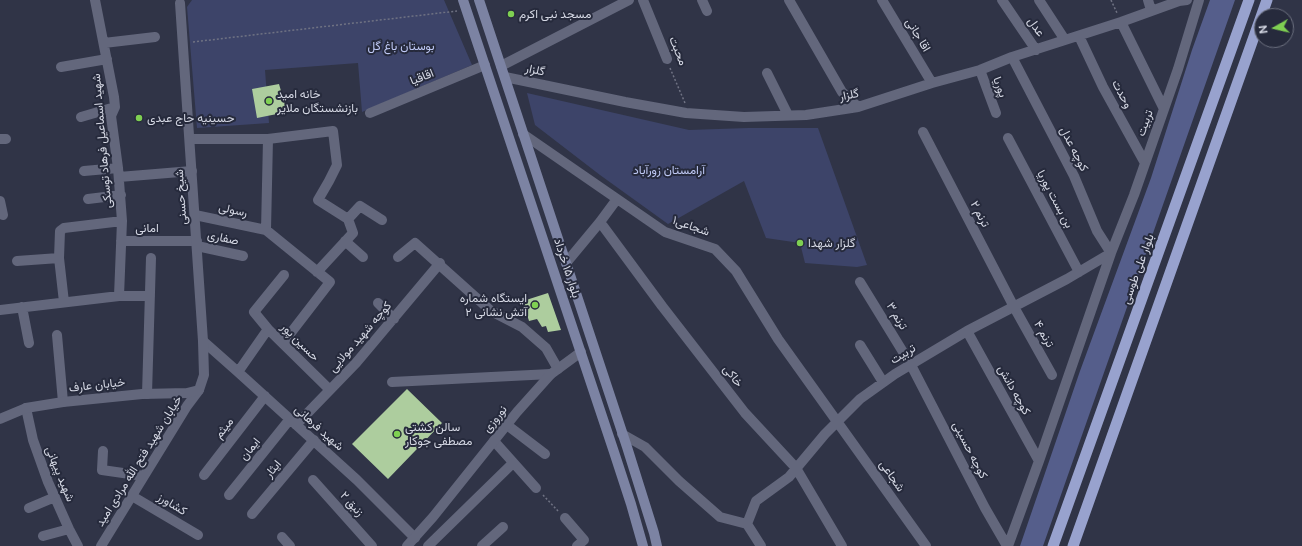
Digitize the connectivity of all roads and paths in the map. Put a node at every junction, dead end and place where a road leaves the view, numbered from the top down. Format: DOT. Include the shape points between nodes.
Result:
graph roads {
  1 [pos="95,0"];
  2 [pos="463,0"];
  3 [pos="479,0"];
  4 [pos="629,0"];
  5 [pos="643,0"];
  6 [pos="702,0"];
  7 [pos="789,0"];
  8 [pos="882,0"];
  9 [pos="1002,0"];
  10 [pos="1039,0"];
  11 [pos="1111,0"];
  12 [pos="1148,0"];
  13 [pos="1186,0"];
  14 [pos="1199,0"];
  15 [pos="1249,0"];
  16 [pos="1268,0"];
  17 [pos="181,1"];
  18 [pos="1151,10"];
  19 [pos="466,11"];
  20 [pos="707,11"];
  21 [pos="1121,22"];
  22 [pos="1080,36"];
  23 [pos="155,37"];
  24 [pos="1065,40"];
  25 [pos="104,43"];
  26 [pos="183,43"];
  27 [pos="1036,50"];
  28 [pos="1012,57"];
  29 [pos="107,58"];
  30 [pos="667,58"];
  31 [pos="485,65"];
  32 [pos="501,66"];
  33 [pos="62,67"];
  34 [pos="980,70"];
  35 [pos="767,73"];
  36 [pos="505,77"];
  37 [pos="932,83"];
  38 [pos="114,107"];
  39 [pos="858,107"];
  40 [pos="1164,109"];
  41 [pos="370,113"];
  42 [pos="689,113"];
  43 [pos="996,113"];
  44 [pos="788,115"];
  45 [pos="81,117"];
  46 [pos="923,132"];
  47 [pos="523,134"];
  48 [pos="1008,138"];
  49 [pos="190,139"];
  50 [pos="268,139"];
  51 [pos="1145,164"];
  52 [pos="84,171"];
  53 [pos="192,171"];
  54 [pos="119,172"];
  55 [pos="121,195"];
  56 [pos="88,199"];
  57 [pos="617,199"];
  58 [pos="0,201"];
  59 [pos="3,215"];
  60 [pos="195,215"];
  61 [pos="348,219"];
  62 [pos="382,220"];
  63 [pos="122,221"];
  64 [pos="600,222"];
  65 [pos="266,230"];
  66 [pos="121,241"];
  67 [pos="345,241"];
  68 [pos="197,243"];
  69 [pos="1111,253"];
  70 [pos="243,256"];
  71 [pos="362,257"];
  72 [pos="398,257"];
  73 [pos="59,258"];
  74 [pos="151,258"];
  75 [pos="17,261"];
  76 [pos="566,262"];
  77 [pos="440,263"];
  78 [pos="317,272"];
  79 [pos="1079,272"];
  80 [pos="284,275"];
  81 [pos="860,282"];
  82 [pos="576,294"];
  83 [pos="120,296"];
  84 [pos="150,296"];
  85 [pos="563,298"];
  86 [pos="64,302"];
  87 [pos="378,303"];
  88 [pos="22,307"];
  89 [pos="1014,307"];
  90 [pos="0,310"];
  91 [pos="394,319"];
  92 [pos="268,329"];
  93 [pos="967,331"];
  94 [pos="57,335"];
  95 [pos="203,341"];
  96 [pos="29,343"];
  97 [pos="283,343"];
  98 [pos="860,346"];
  99 [pos="581,352"];
  100 [pos="911,365"];
  101 [pos="238,372"];
  102 [pos="555,372"];
  103 [pos="1052,375"];
  104 [pos="392,382"];
  105 [pos="883,382"];
  106 [pos="199,390"];
  107 [pos="330,390"];
  108 [pos="147,394"];
  109 [pos="265,396"];
  110 [pos="63,402"];
  111 [pos="26,408"];
  112 [pos="0,419"];
  113 [pos="838,421"];
  114 [pos="293,422"];
  115 [pos="507,424"];
  116 [pos="622,434"];
  117 [pos="314,440"];
  118 [pos="494,441"];
  119 [pos="103,451"];
  120 [pos="545,454"];
  121 [pos="1039,461"];
  122 [pos="513,463"];
  123 [pos="796,468"];
  124 [pos="204,475"];
  125 [pos="144,476"];
  126 [pos="313,480"];
  127 [pos="536,488"];
  128 [pos="229,495"];
  129 [pos="132,496"];
  130 [pos="55,497"];
  131 [pos="29,508"];
  132 [pos="252,514"];
  133 [pos="565,518"];
  134 [pos="746,524"];
  135 [pos="503,527"];
  136 [pos="69,530"];
  137 [pos="198,535"];
  138 [pos="43,536"];
  139 [pos="282,538"];
  140 [pos="414,538"];
  141 [pos="78,546"];
  142 [pos="101,546"];
  143 [pos="290,546"];
  144 [pos="372,546"];
  145 [pos="407,546"];
  146 [pos="428,546"];
  147 [pos="482,546"];
  148 [pos="577,546"];
  149 [pos="643,546"];
  150 [pos="657,546"];
  151 [pos="762,546"];
  152 [pos="842,546"];
  153 [pos="926,546"];
  154 [pos="1007,546"];
  155 [pos="1053,546"];
  156 [pos="1073,546"];
  1 -- 25 [label="street, شهید اسماعیل فرهاد توسکی"];
  2 -- 19 [label="main road, بلوار ۱۵ خرداد"];
  3 -- 32 [label="main road, بلوار ۱۵ خرداد"];
  4 -- 32 [label="street"];
  5 -- 30 [label="street, محبت"];
  6 -- 20 [label="street"];
  7 -- 39 [label="street" via="842,92"];
  8 -- 37 [label="street, اقا جانی"];
  9 -- 27 [label="street, عدل"];
  10 -- 24 [label="street"];
  11 -- 21 [label="path"];
  12 -- 18 [label="street"];
  13 -- 18 [label="street, گلزار"];
  14 -- 40 [label="street, تربیت"];
  15 -- 155 [label="highway, بلوار علی طوسی"];
  16 -- 156 [label="highway"];
  17 -- 26 [label="street, شیخ حسنی"];
  18 -- 21 [label="street, گلزار"];
  19 -- 26 [label="path"];
  19 -- 31 [label="main road, بلوار ۱۵ خرداد"];
  21 -- 22 [label="street, گلزار"];
  21 -- 40 [label="street"];
  22 -- 24 [label="street, گلزار"];
  22 -- 51 [label="street, وحدت" via="1103,87"];
  23 -- 25 [label="street"];
  24 -- 27 [label="street, گلزار"];
  25 -- 29 [label="street, شهید اسماعیل فرهاد توسکی"];
  26 -- 49 [label="street, شیخ حسنی"];
  27 -- 28 [label="street, گلزار"];
  28 -- 34 [label="street, گلزار"];
  28 -- 69 [label="street, کوچه عدل" via="1074,176 1097,232"];
  29 -- 33 [label="street"];
  29 -- 38 [label="street, شهید اسماعیل فرهاد توسکی"];
  30 -- 42 [label="path, محبت"];
  31 -- 41 [label="street, اقاقیا"];
  31 -- 85 [label="main road, بلوار ۱۵ خرداد"];
  32 -- 36 [label="main road, بلوار ۱۵ خرداد"];
  34 -- 37 [label="street, گلزار"];
  34 -- 43 [label="street, پوریا"];
  35 -- 44 [label="street"];
  36 -- 42 [label="street, گلزار"];
  36 -- 47 [label="main road, بلوار ۱۵ خرداد"];
  37 -- 39 [label="street, گلزار"];
  38 -- 45 [label="street"];
  38 -- 54 [label="street, شهید اسماعیل فرهاد توسکی" via="111,116"];
  39 -- 44 [label="street, گلزار" via="806,115"];
  40 -- 51 [label="street, تربیت"];
  42 -- 44 [label="street, گلزار" via="744,117"];
  46 -- 89 [label="street, ترنم ۲"];
  47 -- 57 [label="street, شجاعی۱"];
  47 -- 76 [label="main road, بلوار ۱۵ خرداد"];
  48 -- 79 [label="street, بن بست پوریا"];
  49 -- 50 [label="street"];
  49 -- 53 [label="street, شیخ حسنی"];
  50 -- 61 [label="street" via="333,131 337,164 318,200"];
  50 -- 65 [label="street"];
  51 -- 69 [label="street, تربیت"];
  52 -- 54 [label="street"];
  53 -- 54 [label="street"];
  53 -- 60 [label="street, شیخ حسنی"];
  54 -- 55 [label="street, شهید اسماعیل فرهاد توسکی"];
  55 -- 56 [label="street"];
  55 -- 63 [label="street, شهید اسماعیل فرهاد توسکی"];
  57 -- 64 [label="street"];
  57 -- 113 [label="street, شجاعی۱" via="666,232 715,249 736,271 778,339"];
  58 -- 59 [label="street"];
  60 -- 65 [label="street, رسولی"];
  60 -- 68 [label="street, شیخ حسنی"];
  61 -- 62 [label="street" via="360,206"];
  61 -- 67 [label="street" via="353,233"];
  63 -- 66 [label="street, شهید اسماعیل فرهاد توسکی"];
  63 -- 73 [label="street" via="64,228 59,234"];
  64 -- 76 [label="street"];
  64 -- 123 [label="street, خاکی" via="745,414"];
  65 -- 78 [label="street"];
  66 -- 68 [label="street, امانی"];
  66 -- 83 [label="street, شهید اسماعیل فرهاد توسکی"];
  67 -- 71 [label="street"];
  67 -- 78 [label="street"];
  68 -- 70 [label="street, صفاری"];
  68 -- 95 [label="street, شیخ حسنی"];
  69 -- 79 [label="street, تربیت"];
  69 -- 121 [label="street, تربیت"];
  72 -- 77 [label="street" via="415,242"];
  73 -- 75 [label="street"];
  73 -- 86 [label="street"];
  74 -- 84 [label="street"];
  76 -- 82 [label="main road, بلوار ۱۵ خرداد"];
  77 -- 91 [label="street, کوچه شهید مولایی"];
  77 -- 102 [label="street" via="491,311 522,327 546,348"];
  78 -- 97 [label="street" via="330,282"];
  79 -- 89 [label="street, تربیت"];
  80 -- 92 [label="street, حسین پور" via="254,312"];
  81 -- 100 [label="street, ترنم ۳"];
  82 -- 85 [label="main road"];
  82 -- 116 [label="main road, بلوار ۱۵ خرداد"];
  83 -- 84 [label="street"];
  83 -- 86 [label="street"];
  84 -- 108 [label="street"];
  85 -- 99 [label="main road, بلوار ۱۵ خرداد"];
  86 -- 88 [label="street"];
  87 -- 91 [label="street"];
  88 -- 90 [label="street"];
  88 -- 96 [label="street"];
  89 -- 93 [label="street, تربیت"];
  89 -- 103 [label="street, ترنم ۴"];
  91 -- 107 [label="street, کوچه شهید مولایی"];
  92 -- 97 [label="street, حسین پور"];
  92 -- 101 [label="street, حسین پور"];
  93 -- 100 [label="street, تربیت"];
  93 -- 121 [label="street, کوچه دانش"];
  94 -- 110 [label="street"];
  95 -- 101 [label="street, شهید فرهانی"];
  95 -- 106 [label="street, شیخ حسنی" via="204,375"];
  97 -- 107 [label="street, حسین پور"];
  98 -- 105 [label="street"];
  99 -- 102 [label="street, نوروزی"];
  99 -- 149 [label="main road, بلوار ۱۵ خرداد" via="632,504"];
  100 -- 105 [label="street, تربیت"];
  100 -- 154 [label="street, کوچه حسینی"];
  101 -- 109 [label="street, شهید فرهانی"];
  102 -- 104 [label="street"];
  102 -- 115 [label="street, نوروزی"];
  105 -- 113 [label="street, تربیت" via="860,399"];
  106 -- 108 [label="street, خیابان عارف" via="187,393"];
  106 -- 125 [label="street, خیابان شهید فتح الله مرادی امید"];
  107 -- 114 [label="street, کوچه شهید مولایی"];
  108 -- 110 [label="street, خیابان عارف"];
  109 -- 114 [label="street, شهید فرهانی"];
  109 -- 124 [label="street, میثم"];
  110 -- 111 [label="street, خیابان عارف"];
  111 -- 112 [label="street, خیابان عارف"];
  111 -- 130 [label="street, شهید پیهانی" via="33,440"];
  113 -- 123 [label="street, تربیت"];
  113 -- 153 [label="street, شجاعی"];
  114 -- 117 [label="street, شهید فرهانی"];
  114 -- 128 [label="street, ایمان"];
  115 -- 118 [label="street, نوروزی"];
  115 -- 120 [label="street"];
  116 -- 134 [label="street" via="645,447 720,518"];
  116 -- 150 [label="main road, بلوار ۱۵ خرداد"];
  117 -- 132 [label="street, ایثار"];
  117 -- 140 [label="street, شهید فرهانی"];
  118 -- 122 [label="street"];
  118 -- 140 [label="street, نوروزی" via="434,517"];
  119 -- 125 [label="street" via="102,470"];
  121 -- 154 [label="street, تربیت"];
  122 -- 127 [label="street"];
  122 -- 146 [label="street"];
  123 -- 134 [label="street, تربیت" via="789,477 756,501"];
  123 -- 152 [label="street, خاکی"];
  125 -- 129 [label="street, خیابان شهید فتح الله مرادی امید"];
  126 -- 144 [label="street, زنبق ۲"];
  127 -- 133 [label="path"];
  129 -- 137 [label="street, کشاورز"];
  129 -- 142 [label="street, خیابان شهید فتح الله مرادی امید"];
  130 -- 131 [label="street"];
  130 -- 136 [label="street, شهید پیهانی"];
  133 -- 148 [label="street" via="584,540"];
  134 -- 151 [label="street"];
  135 -- 147 [label="street"];
  136 -- 138 [label="street"];
  136 -- 141 [label="street, شهید پیهانی"];
  139 -- 143 [label="street"];
  140 -- 145 [label="street, نوروزی"];
}
